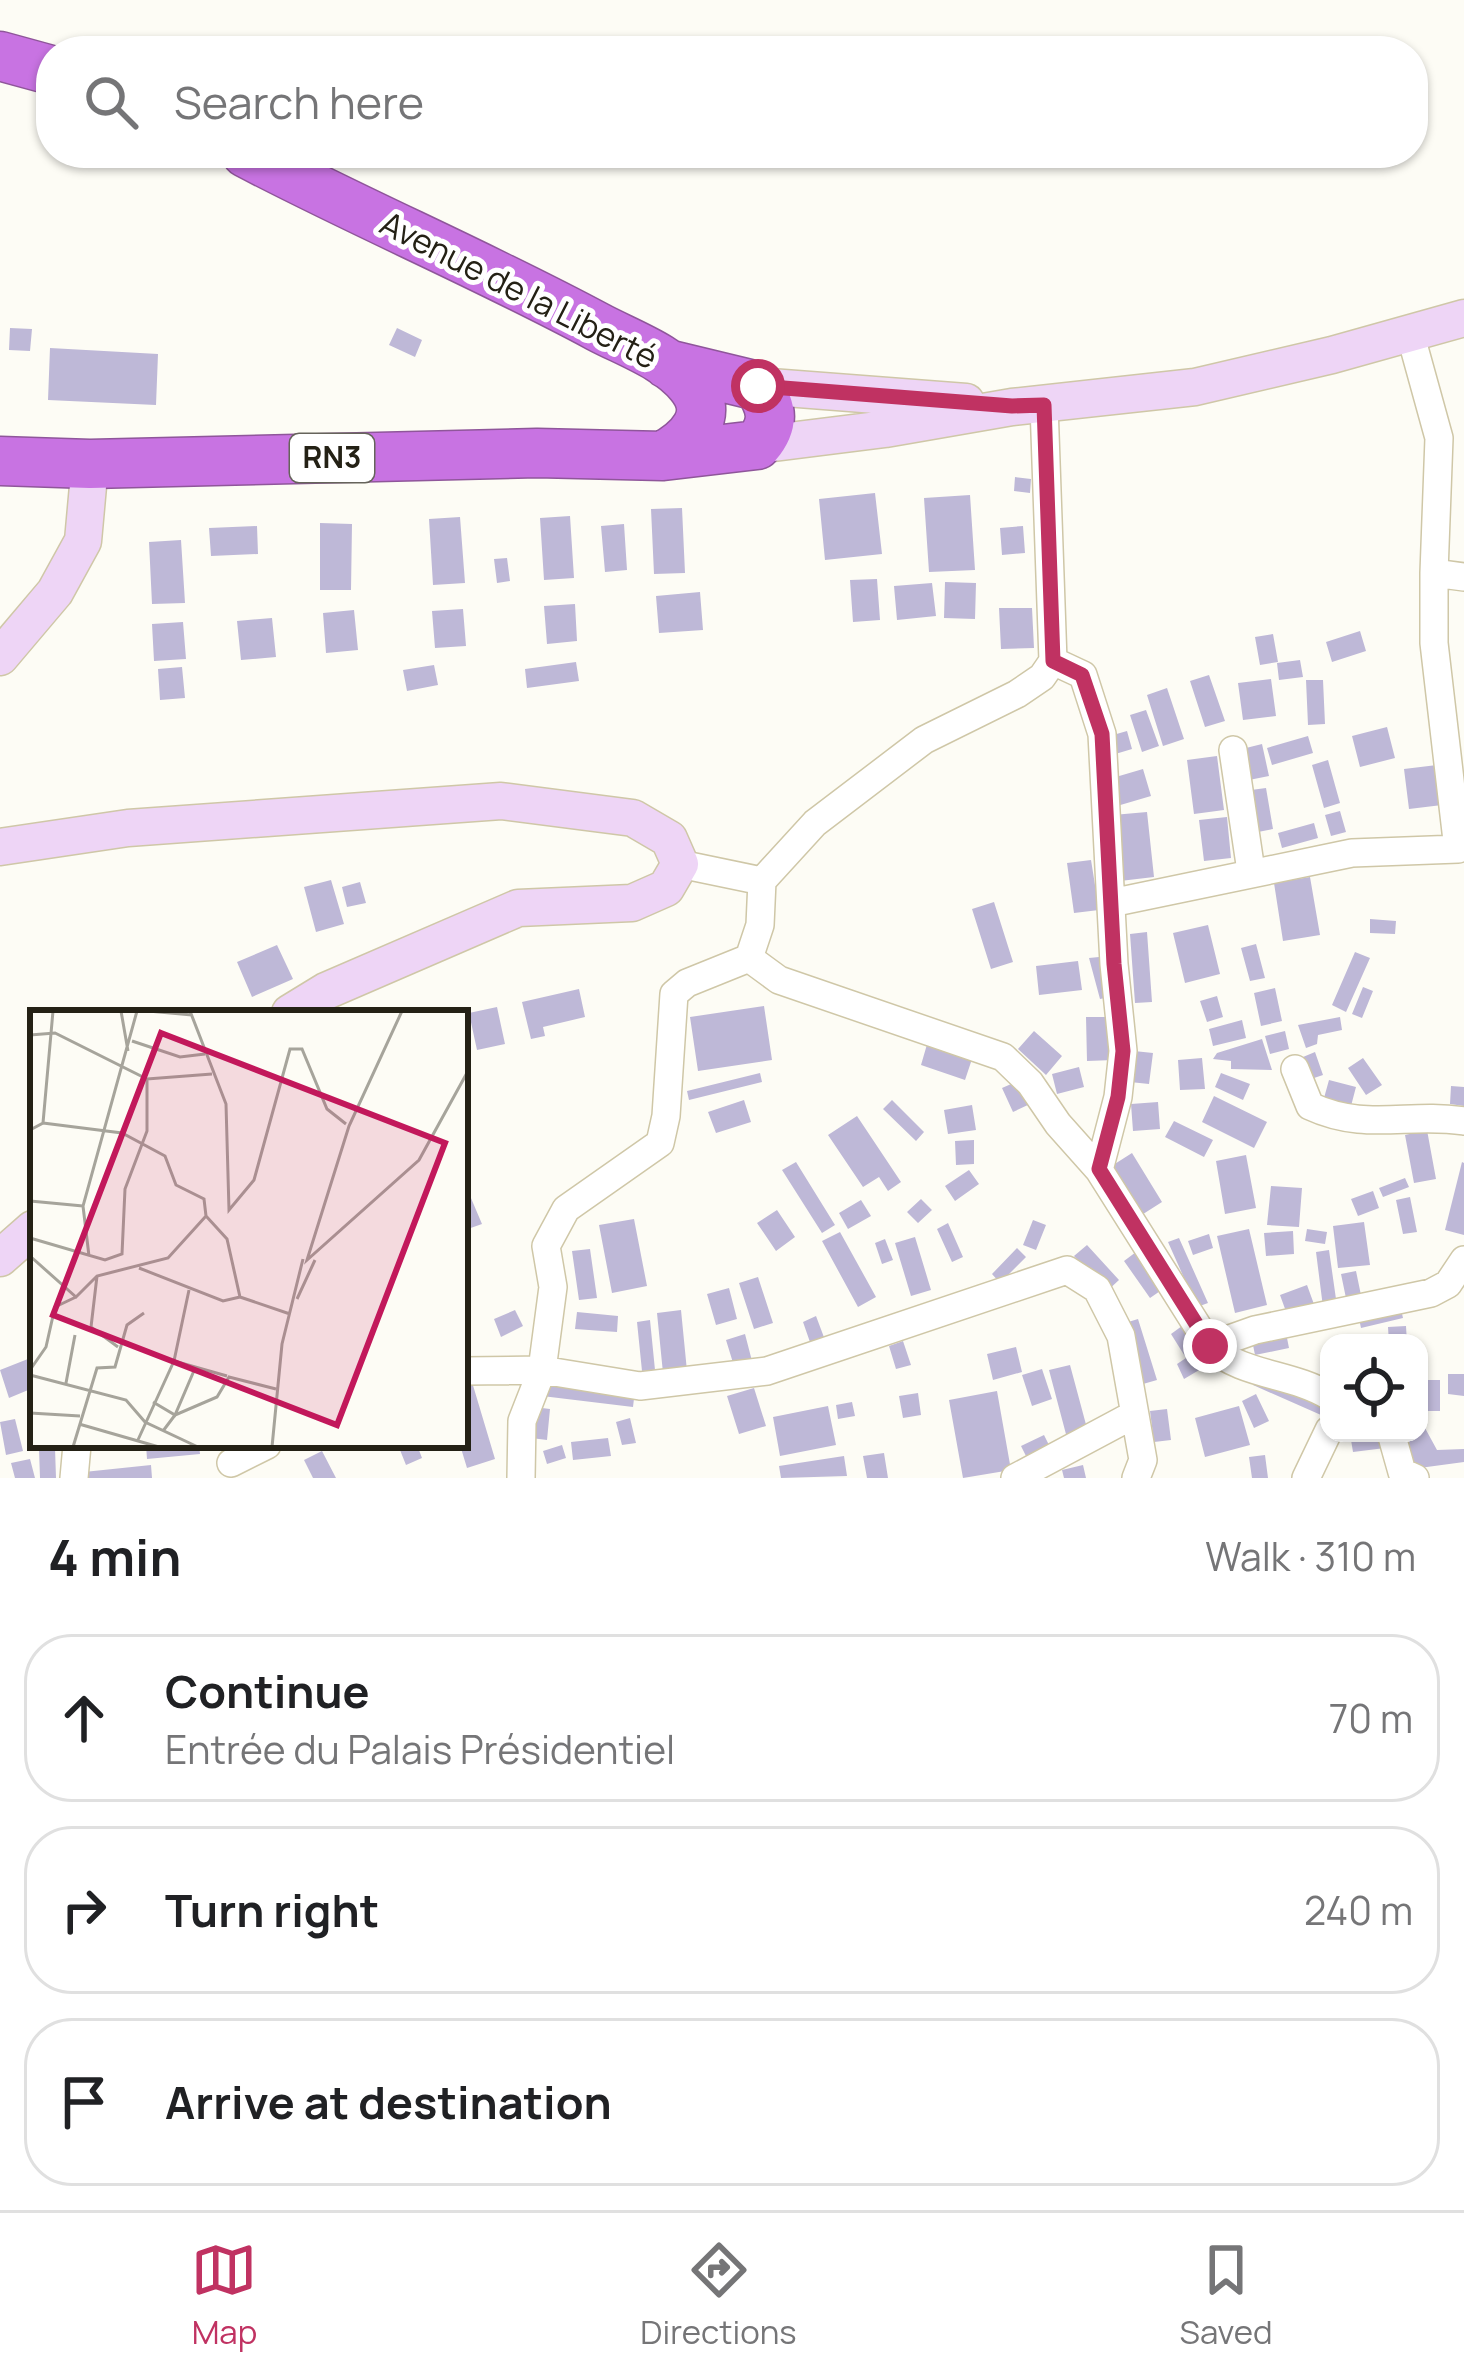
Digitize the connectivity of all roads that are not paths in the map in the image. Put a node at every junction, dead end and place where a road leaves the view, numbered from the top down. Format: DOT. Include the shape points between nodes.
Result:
graph roads {
  1 [pos="0,56"];
  2 [pos="36,66"];
  3 [pos="277,168"];
  4 [pos="1464,318"];
  5 [pos="1410,333"];
  6 [pos="667,364"];
  7 [pos="758,386"];
  8 [pos="1028,406"];
  9 [pos="757,445"];
  10 [pos="663,456"];
  11 [pos="0,461"];
  12 [pos="90,464"];
  13 [pos="1434,573"];
  14 [pos="1464,577"];
  15 [pos="0,657"];
  16 [pos="1053,661"];
  17 [pos="1455,741"];
  18 [pos="1233,750"];
  19 [pos="0,847"];
  20 [pos="1461,850"];
  21 [pos="680,864"];
  22 [pos="1251,872"];
  23 [pos="762,881"];
  24 [pos="1111,903"];
  25 [pos="749,958"];
  26 [pos="295,1010"];
  27 [pos="1295,1069"];
  28 [pos="1464,1121"];
  29 [pos="1099,1169"];
  30 [pos="1464,1260"];
  31 [pos="1210,1346"];
  32 [pos="542,1370"];
  33 [pos="468,1371"];
  34 [pos="1320,1391"];
  35 [pos="1133,1415"];
  36 [pos="1323,1442"];
  37 [pos="1394,1442"];
  38 [pos="77,1448"];
  39 [pos="260,1448"];
  40 [pos="227,1462"];
  41 [pos="74,1478"];
  42 [pos="520,1478"];
  43 [pos="1015,1478"];
  44 [pos="1136,1478"];
  45 [pos="1306,1478"];
  46 [pos="1415,1478"];
  1 -- 2 [label="highway"];
  3 -- 6 [label="highway, Avenue de la Liberté"];
  4 -- 5 [label="street"];
  5 -- 8 [label="street" via="1196,387"];
  5 -- 13 [label="street" via="1439,438"];
  6 -- 7 [label="highway"];
  6 -- 10 [label="highway, Avenue de la Liberté" via="692,386 701,408 698,430"];
  7 -- 8 [label="street"];
  7 -- 9 [label="highway" via="771,423"];
  8 -- 9 [label="street"];
  8 -- 16 [label="street"];
  9 -- 10 [label="highway, RN3"];
  10 -- 12 [label="highway, RN3"];
  11 -- 12 [label="highway, RN3"];
  12 -- 15 [label="street" via="83,541 55,592"];
  13 -- 14 [label="street"];
  13 -- 17 [label="street" via="1434,643"];
  16 -- 23 [label="street" via="1017,694 924,740 815,823"];
  16 -- 24 [label="street" via="1082,675 1102,734"];
  17 -- 20 [label="street"];
  18 -- 22 [label="street"];
  19 -- 21 [label="street" via="128,828 500,801 633,818 669,839"];
  20 -- 22 [label="street" via="1399,848"];
  21 -- 23 [label="street"];
  21 -- 26 [label="street" via="665,888 632,903 518,908"];
  22 -- 24 [label="street"];
  23 -- 25 [label="street"];
  24 -- 29 [label="street" via="1123,1051"];
  25 -- 29 [label="street" via="779,980 1003,1058"];
  25 -- 32 [label="street" via="674,994 660,1143 566,1209 546,1246 553,1288"];
  27 -- 28 [label="street" via="1310,1106 1323,1112 1378,1123"];
  29 -- 31 [label="street"];
  30 -- 31 [label="street" via="1431,1293"];
  31 -- 34 [label="street" via="1225,1360"];
  32 -- 33 [label="street"];
  32 -- 35 [label="street" via="640,1386 767,1370 1067,1270 1097,1289 1121,1336"];
  32 -- 42 [label="street" via="522,1421"];
  35 -- 43 [label="street"];
  35 -- 44 [label="street" via="1143,1460"];
  36 -- 45 [label="street"];
  37 -- 46 [label="street" via="1402,1472"];
  38 -- 41 [label="street"];
  39 -- 40 [label="street"];
}
